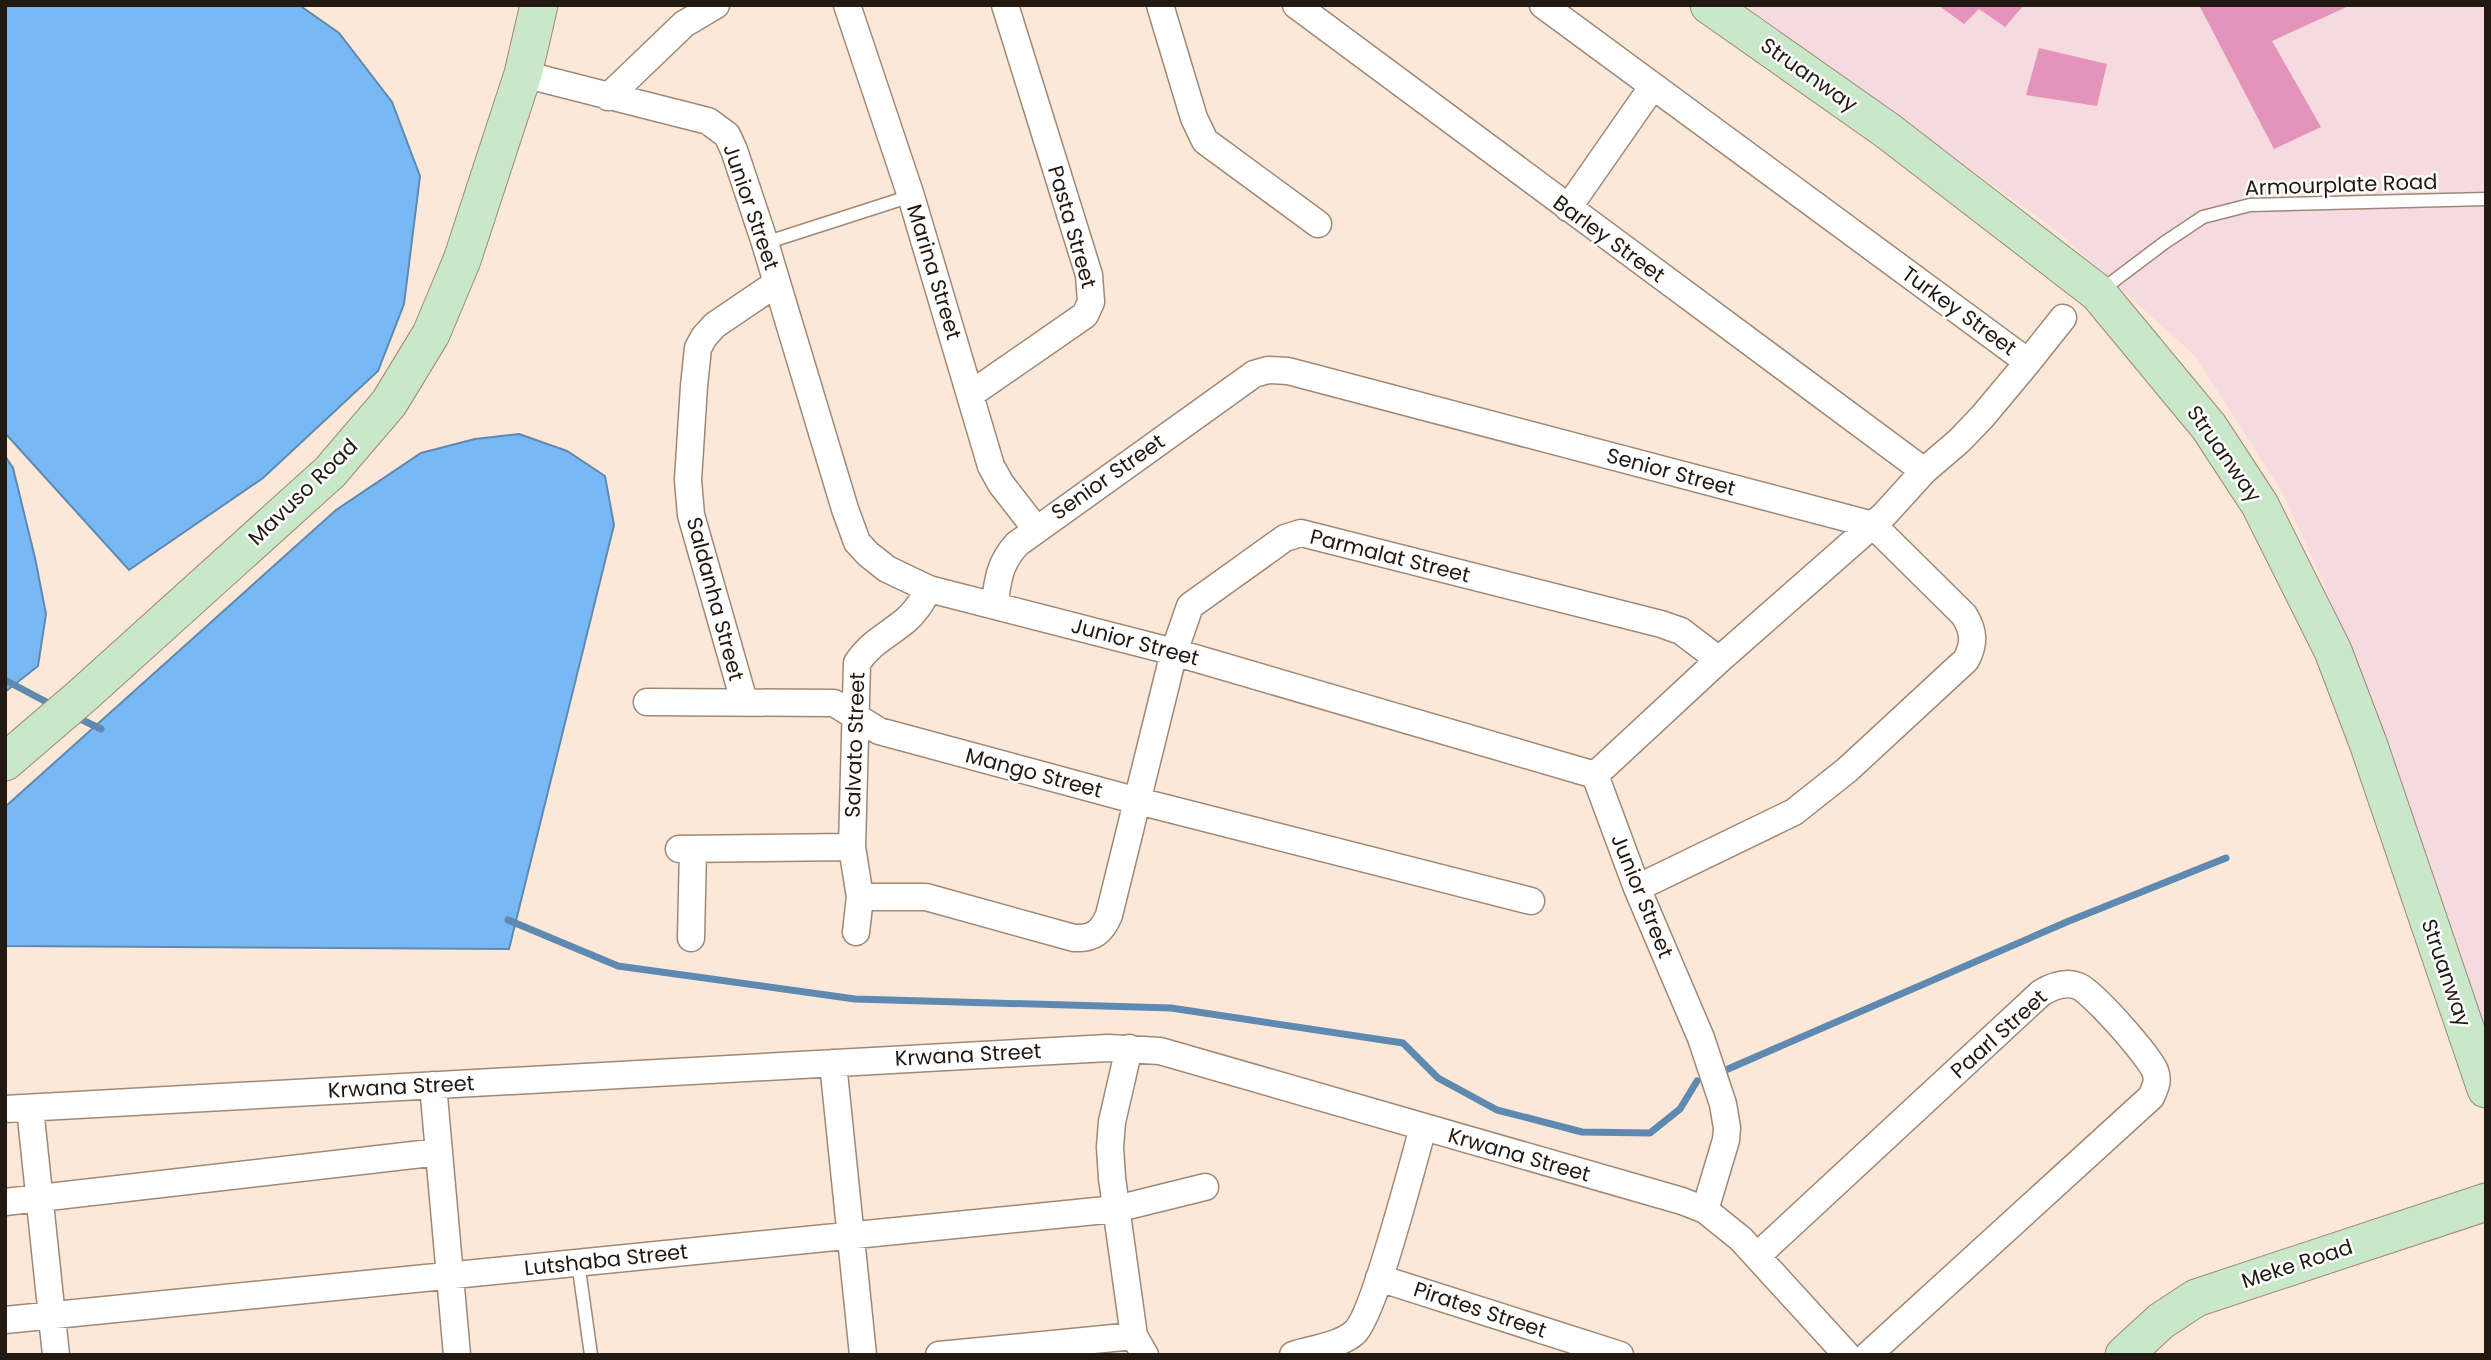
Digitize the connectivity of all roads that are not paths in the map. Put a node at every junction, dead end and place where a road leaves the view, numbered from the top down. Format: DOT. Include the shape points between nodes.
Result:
graph roads {
  1 [pos="539,5"];
  2 [pos="716,5"];
  3 [pos="847,5"];
  4 [pos="1005,5"];
  5 [pos="1160,5"];
  6 [pos="1296,5"];
  7 [pos="1543,5"];
  8 [pos="1709,5"];
  9 [pos="680,15"];
  10 [pos="523,74"];
  11 [pos="1653,86"];
  12 [pos="608,97"];
  13 [pos="911,196"];
  14 [pos="2486,199"];
  15 [pos="1568,208"];
  16 [pos="1318,224"];
  17 [pos="765,243"];
  18 [pos="777,283"];
  19 [pos="2098,293"];
  20 [pos="2063,318"];
  21 [pos="2028,362"];
  22 [pos="971,394"];
  23 [pos="1924,471"];
  24 [pos="1873,525"];
  25 [pos="1036,529"];
  26 [pos="929,589"];
  27 [pos="995,605"];
  28 [pos="1174,652"];
  29 [pos="1719,660"];
  30 [pos="744,701"];
  31 [pos="647,702"];
  32 [pos="855,714"];
  33 [pos="18,750"];
  34 [pos="1595,775"];
  35 [pos="1138,801"];
  36 [pos="852,847"];
  37 [pos="1637,888"];
  38 [pos="860,897"];
  39 [pos="1531,901"];
  40 [pos="856,932"];
  41 [pos="691,938"];
  42 [pos="1129,1048"];
  43 [pos="833,1063"];
  44 [pos="433,1085"];
  45 [pos="2486,1089"];
  46 [pos="17,1108"];
  47 [pos="1423,1128"];
  48 [pos="439,1152"];
  49 [pos="1205,1187"];
  50 [pos="39,1198"];
  51 [pos="5,1202"];
  52 [pos="2486,1202"];
  53 [pos="1116,1209"];
  54 [pos="1705,1210"];
  55 [pos="850,1235"];
  56 [pos="1757,1256"];
  57 [pos="578,1262"];
  58 [pos="450,1275"];
  59 [pos="1379,1278"];
  60 [pos="52,1315"];
  61 [pos="5,1320"];
  62 [pos="1139,1345"];
  63 [pos="1570,1347"];
  64 [pos="56,1355"];
  65 [pos="457,1355"];
  66 [pos="591,1355"];
  67 [pos="863,1355"];
  68 [pos="939,1355"];
  69 [pos="1293,1355"];
  70 [pos="1620,1355"];
  71 [pos="1847,1355"];
  72 [pos="1868,1355"];
  73 [pos="2124,1355"];
  1 -- 10 [label="street, Mavuso Road"];
  2 -- 9 [label="street"];
  3 -- 13 [label="street, Marina Street"];
  4 -- 22 [label="street, Pasta Street" via="1089,275 1091,302 1085,315"];
  5 -- 16 [label="street" via="1205,141"];
  6 -- 15 [label="street, Barley Street"];
  7 -- 11 [label="street, Turkey Street"];
  8 -- 19 [label="street, Struanway" via="1888,131"];
  9 -- 12 [label="street"];
  10 -- 12 [label="street, Junior Street"];
  10 -- 33 [label="street, Mavuso Road" via="462,260 431,334 389,403 330,472"];
  11 -- 15 [label="street"];
  11 -- 21 [label="street, Turkey Street"];
  12 -- 17 [label="street, Junior Street" via="708,121 727,135"];
  13 -- 17 [label="lane"];
  13 -- 22 [label="street, Marina Street"];
  14 -- 19 [label="lane, Armourplate Road" via="2250,205 2203,217"];
  15 -- 23 [label="street, Barley Street"];
  17 -- 18 [label="street, Junior Street"];
  18 -- 26 [label="street, Junior Street" via="857,542 887,569"];
  18 -- 30 [label="street, Saldanha Street" via="704,337 698,348 694,386 688,480 691,515"];
  19 -- 45 [label="street, Struanway" via="2209,427 2260,505 2301,584 2368,743"];
  20 -- 21 [label="street"];
  21 -- 23 [label="street, Turkey Street" via="1983,416"];
  22 -- 25 [label="street, Marina Street" via="991,466"];
  23 -- 24 [label="street, Turkey Street"];
  24 -- 25 [label="street, Senior Street" via="1288,371 1268,370 1254,374"];
  24 -- 29 [label="street, Turkey Street"];
  24 -- 37 [label="street, Senior Street" via="1964,615 1973,642 1966,660 1794,812"];
  25 -- 27 [label="street, Senior Street" via="1007,555 998,576"];
  26 -- 27 [label="street, Junior Street"];
  26 -- 32 [label="street, Salvato Street" via="911,616 866,649 858,663"];
  27 -- 28 [label="street, Junior Street"];
  28 -- 29 [label="street, Parmalat Street" via="1196,599 1285,538 1301,533 1661,624 1681,631"];
  28 -- 34 [label="street, Junior Street"];
  28 -- 35 [label="street, Parmalat Street"];
  29 -- 34 [label="street, Turkey Street"];
  30 -- 31 [label="street, Mango Street"];
  30 -- 32 [label="street, Mango Street" via="834,703"];
  32 -- 35 [label="street, Mango Street" via="880,731"];
  32 -- 36 [label="street, Salvato Street"];
  34 -- 37 [label="street, Junior Street"];
  35 -- 38 [label="street, Parmalat Street" via="1104,928 1096,935 1074,938 926,897"];
  35 -- 39 [label="street, Mango Street"];
  36 -- 38 [label="street, Salvato Street"];
  36 -- 41 [label="street, Salvato Street" via="686,849"];
  37 -- 54 [label="street, Junior Street" via="1701,1038 1723,1104 1726,1140"];
  38 -- 40 [label="street, Salvato Street"];
  42 -- 43 [label="street, Krwana Street"];
  42 -- 47 [label="street, Krwana Street" via="1160,1051"];
  42 -- 53 [label="street" via="1111,1135"];
  43 -- 44 [label="street, Krwana Street"];
  43 -- 55 [label="street"];
  44 -- 46 [label="street, Krwana Street"];
  44 -- 48 [label="street"];
  46 -- 50 [label="street"];
  47 -- 54 [label="street, Krwana Street"];
  47 -- 59 [label="street"];
  48 -- 50 [label="street"];
  48 -- 58 [label="street"];
  49 -- 53 [label="street, Lutshaba Street"];
  50 -- 51 [label="street"];
  50 -- 60 [label="street"];
  52 -- 73 [label="street, Meke Road" via="2196,1298 2161,1321"];
  53 -- 55 [label="street, Lutshaba Street"];
  53 -- 62 [label="street"];
  54 -- 56 [label="street, Krwana Street"];
  55 -- 57 [label="street, Lutshaba Street"];
  55 -- 67 [label="street"];
  56 -- 71 [label="street, Krwana Street"];
  56 -- 72 [label="street, Paarl Street" via="2041,993 2064,984 2089,993 2146,1055 2156,1073 2151,1097"];
  57 -- 58 [label="street, Lutshaba Street"];
  57 -- 66 [label="lane"];
  58 -- 60 [label="street, Lutshaba Street"];
  58 -- 65 [label="street"];
  59 -- 63 [label="street, Pirates Street"];
  59 -- 69 [label="street" via="1361,1326 1352,1335"];
  60 -- 61 [label="street, Lutshaba Street"];
  60 -- 64 [label="street"];
  62 -- 68 [label="street"];
  63 -- 70 [label="street, Pirates Street"];
}
